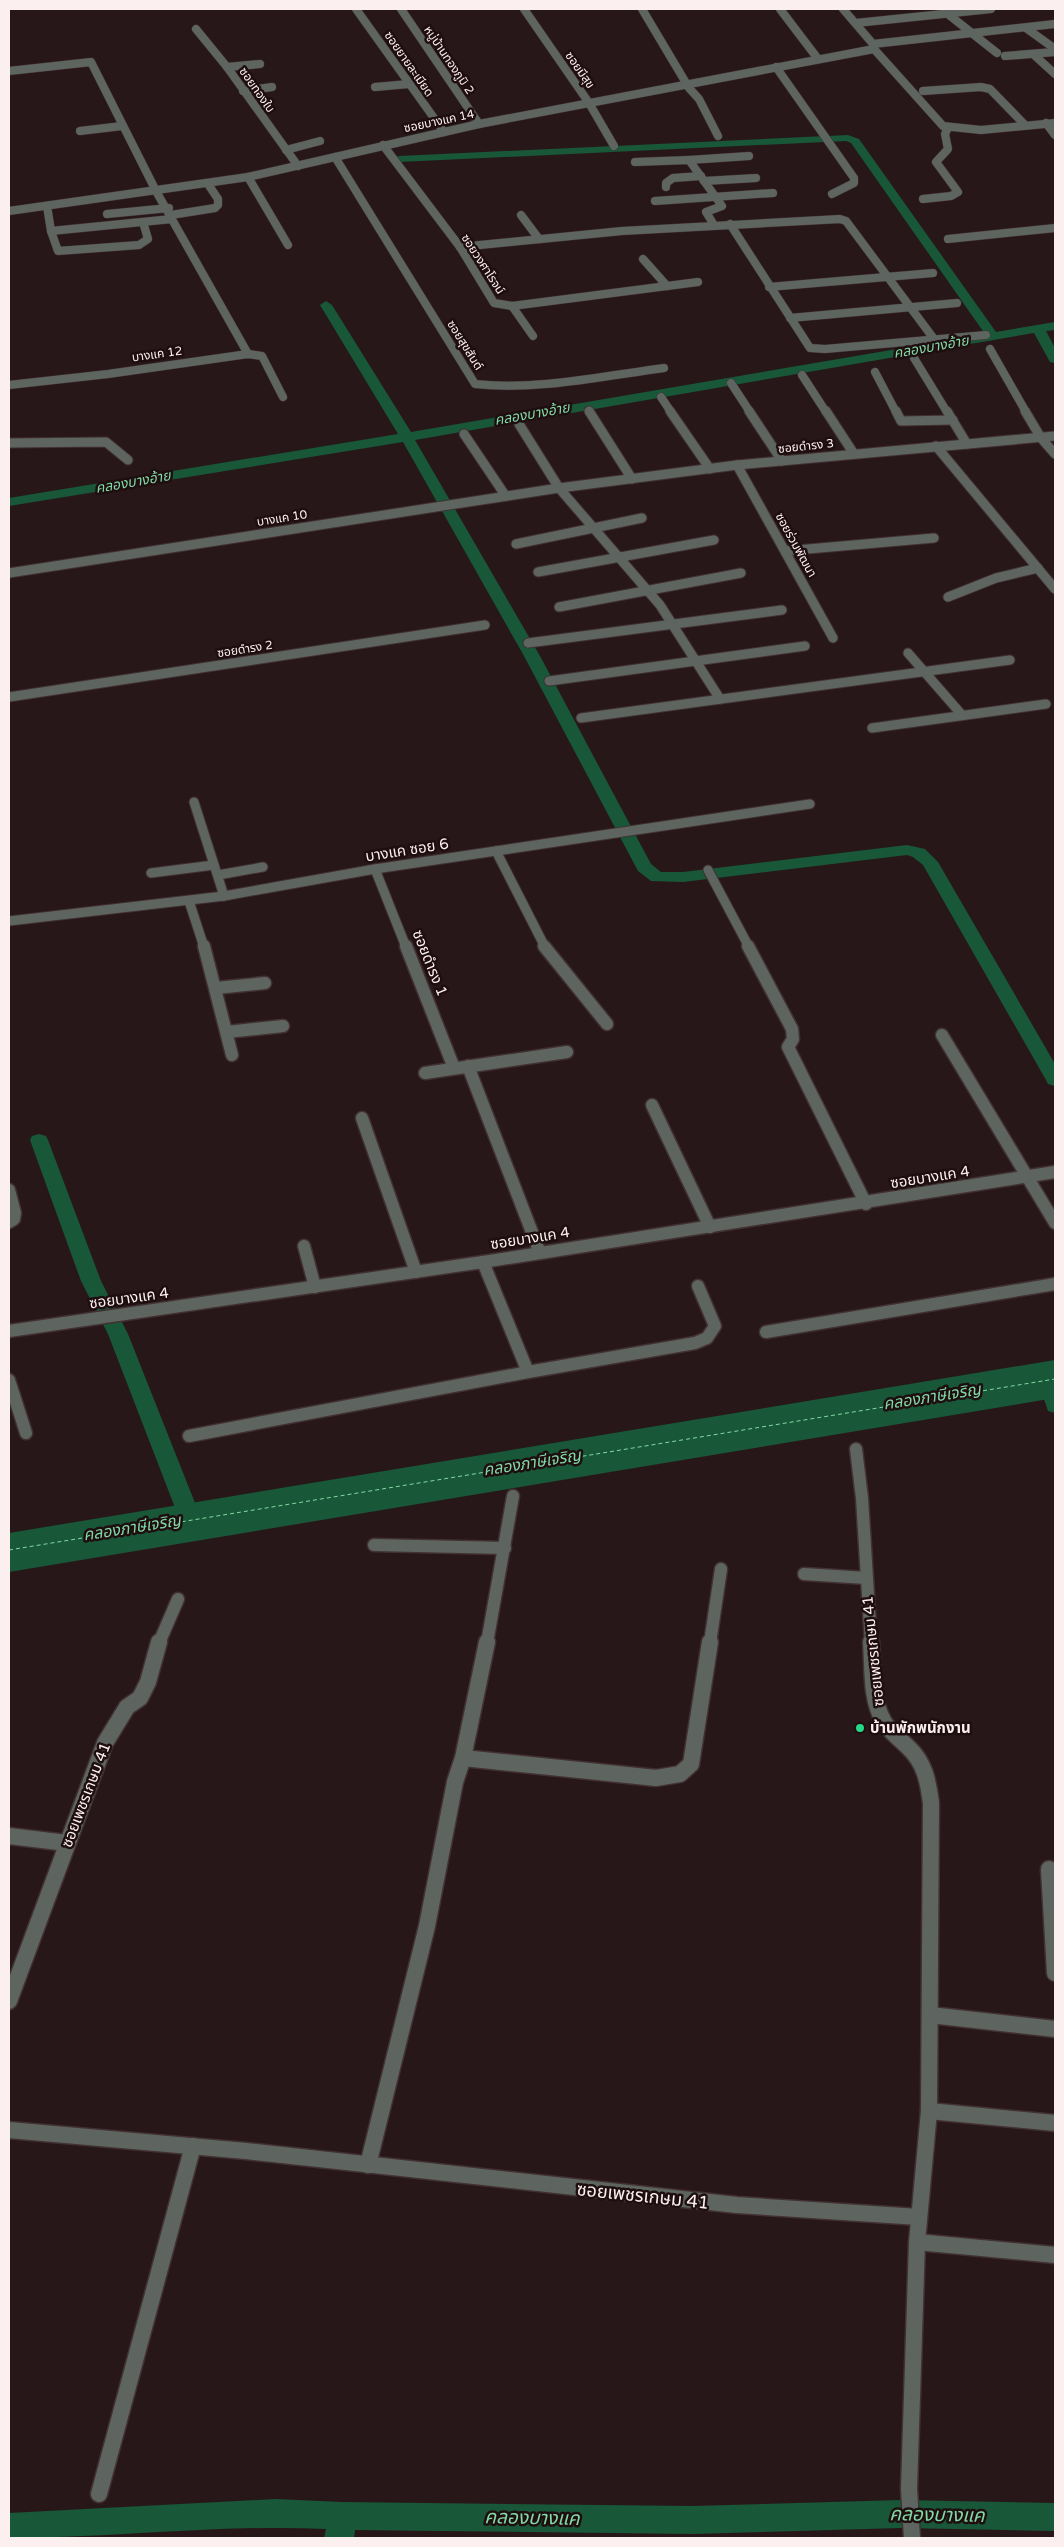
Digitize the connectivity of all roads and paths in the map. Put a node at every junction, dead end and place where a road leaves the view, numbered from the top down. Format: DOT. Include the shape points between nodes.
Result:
graph roads {
  1 [pos="356,9"];
  2 [pos="401,9"];
  3 [pos="524,9"];
  4 [pos="642,9"];
  5 [pos="780,9"];
  6 [pos="843,9"];
  7 [pos="991,9"];
  8 [pos="944,11"];
  9 [pos="856,23"];
  10 [pos="1055,24"];
  11 [pos="1026,28"];
  12 [pos="196,29"];
  13 [pos="972,34"];
  14 [pos="873,47"];
  15 [pos="1053,49"];
  16 [pos="997,53"];
  17 [pos="1033,54"];
  18 [pos="1005,56"];
  19 [pos="818,59"];
  20 [pos="260,64"];
  21 [pos="227,67"];
  22 [pos="776,67"];
  23 [pos="9,71"];
  24 [pos="1055,74"];
  25 [pos="409,84"];
  26 [pos="689,84"];
  27 [pos="376,87"];
  28 [pos="272,88"];
  29 [pos="244,91"];
  30 [pos="923,91"];
  31 [pos="589,104"];
  32 [pos="1055,123"];
  33 [pos="479,124"];
  34 [pos="1046,124"];
  35 [pos="1025,125"];
  36 [pos="122,126"];
  37 [pos="948,128"];
  38 [pos="80,131"];
  39 [pos="444,132"];
  40 [pos="1055,135"];
  41 [pos="718,136"];
  42 [pos="320,141"];
  43 [pos="383,145"];
  44 [pos="614,146"];
  45 [pos="286,150"];
  46 [pos="749,156"];
  47 [pos="335,157"];
  48 [pos="689,160"];
  49 [pos="635,162"];
  50 [pos="298,166"];
  51 [pos="248,177"];
  52 [pos="702,178"];
  53 [pos="756,178"];
  54 [pos="208,184"];
  55 [pos="666,187"];
  56 [pos="156,191"];
  57 [pos="773,193"];
  58 [pos="832,194"];
  59 [pos="716,197"];
  60 [pos="923,199"];
  61 [pos="655,201"];
  62 [pos="47,206"];
  63 [pos="9,212"];
  64 [pos="107,214"];
  65 [pos="170,214"];
  66 [pos="521,215"];
  67 [pos="1026,221"];
  68 [pos="143,222"];
  69 [pos="714,224"];
  70 [pos="730,224"];
  71 [pos="1055,228"];
  72 [pos="1035,230"];
  73 [pos="51,231"];
  74 [pos="539,239"];
  75 [pos="948,239"];
  76 [pos="288,245"];
  77 [pos="460,247"];
  78 [pos="643,259"];
  79 [pos="933,273"];
  80 [pos="886,277"];
  81 [pos="698,282"];
  82 [pos="667,286"];
  83 [pos="769,287"];
  84 [pos="957,303"];
  85 [pos="512,306"];
  86 [pos="910,308"];
  87 [pos="790,318"];
  88 [pos="986,335"];
  89 [pos="533,336"];
  90 [pos="934,339"];
  91 [pos="990,349"];
  92 [pos="248,354"];
  93 [pos="154,356"];
  94 [pos="914,358"];
  95 [pos="156,367"];
  96 [pos="664,368"];
  97 [pos="875,372"];
  98 [pos="802,374"];
  99 [pos="730,383"];
  100 [pos="9,385"];
  101 [pos="283,397"];
  102 [pos="661,397"];
  103 [pos="589,411"];
  104 [pos="952,420"];
  105 [pos="519,424"];
  106 [pos="464,434"];
  107 [pos="1055,436"];
  108 [pos="1042,438"];
  109 [pos="9,443"];
  110 [pos="967,444"];
  111 [pos="936,446"];
  112 [pos="854,454"];
  113 [pos="1055,454"];
  114 [pos="128,460"];
  115 [pos="782,461"];
  116 [pos="737,465"];
  117 [pos="710,469"];
  118 [pos="632,479"];
  119 [pos="559,488"];
  120 [pos="505,495"];
  121 [pos="642,518"];
  122 [pos="594,528"];
  123 [pos="934,538"];
  124 [pos="714,540"];
  125 [pos="516,544"];
  126 [pos="785,551"];
  127 [pos="619,558"];
  128 [pos="1038,568"];
  129 [pos="538,572"];
  130 [pos="9,573"];
  131 [pos="741,573"];
  132 [pos="647,589"];
  133 [pos="1055,589"];
  134 [pos="948,597"];
  135 [pos="559,607"];
  136 [pos="782,610"];
  137 [pos="672,624"];
  138 [pos="485,625"];
  139 [pos="833,638"];
  140 [pos="528,643"];
  141 [pos="805,646"];
  142 [pos="908,652"];
  143 [pos="1010,660"];
  144 [pos="696,661"];
  145 [pos="924,672"];
  146 [pos="549,680"];
  147 [pos="9,697"];
  148 [pos="720,699"];
  149 [pos="1046,704"];
  150 [pos="962,715"];
  151 [pos="580,718"];
  152 [pos="872,728"];
  153 [pos="194,802"];
  154 [pos="810,804"];
  155 [pos="496,851"];
  156 [pos="263,867"];
  157 [pos="216,870"];
  158 [pos="375,870"];
  159 [pos="708,870"];
  160 [pos="151,873"];
  161 [pos="224,896"];
  162 [pos="189,901"];
  163 [pos="9,921"];
  164 [pos="265,983"];
  165 [pos="216,988"];
  166 [pos="606,1024"];
  167 [pos="283,1026"];
  168 [pos="227,1032"];
  169 [pos="942,1035"];
  170 [pos="566,1052"];
  171 [pos="232,1055"];
  172 [pos="468,1066"];
  173 [pos="454,1068"];
  174 [pos="425,1072"];
  175 [pos="652,1105"];
  176 [pos="362,1118"];
  177 [pos="1055,1172"];
  178 [pos="1026,1177"];
  179 [pos="9,1190"];
  180 [pos="866,1204"];
  181 [pos="9,1222"];
  182 [pos="1055,1223"];
  183 [pos="710,1227"];
  184 [pos="304,1246"];
  185 [pos="540,1253"];
  186 [pos="483,1262"];
  187 [pos="416,1272"];
  188 [pos="1055,1284"];
  189 [pos="698,1286"];
  190 [pos="315,1287"];
  191 [pos="9,1331"];
  192 [pos="766,1332"];
  193 [pos="528,1372"];
  194 [pos="9,1380"];
  195 [pos="26,1433"];
  196 [pos="189,1436"];
  197 [pos="856,1449"];
  198 [pos="514,1496"];
  199 [pos="374,1545"];
  200 [pos="505,1548"];
  201 [pos="721,1569"];
  202 [pos="804,1574"];
  203 [pos="866,1578"];
  204 [pos="178,1598"];
  205 [pos="463,1758"];
  206 [pos="9,1836"];
  207 [pos="68,1843"];
  208 [pos="1050,1869"];
  209 [pos="1055,1973"];
  210 [pos="9,2001"];
  211 [pos="930,2015"];
  212 [pos="1055,2029"];
  213 [pos="930,2111"];
  214 [pos="1055,2123"];
  215 [pos="9,2130"];
  216 [pos="192,2146"];
  217 [pos="368,2165"];
  218 [pos="919,2217"];
  219 [pos="917,2242"];
  220 [pos="1055,2255"];
  221 [pos="98,2494"];
  222 [pos="911,2533"];
  1 -- 25 [label="street, ซอยยายละเมียด"];
  2 -- 33 [label="street, หมู่บ้านทองภูมิ 2"];
  3 -- 31 [label="street, ซอยมีสุข"];
  4 -- 26 [label="street"];
  5 -- 19 [label="street"];
  6 -- 9 [label="street"];
  7 -- 8 [label="street"];
  8 -- 9 [label="street"];
  8 -- 13 [label="street"];
  9 -- 14 [label="street"];
  10 -- 11 [label="street, ซอยบางแค 14"];
  11 -- 13 [label="street, ซอยบางแค 14"];
  11 -- 15 [label="street"];
  12 -- 21 [label="street, ซอยทองใบ"];
  13 -- 14 [label="street, ซอยบางแค 14"];
  13 -- 16 [label="street"];
  14 -- 19 [label="street, ซอยบางแค 14"];
  14 -- 37 [label="street"];
  15 -- 17 [label="street"];
  17 -- 18 [label="street"];
  17 -- 24 [label="street"];
  19 -- 22 [label="street, ซอยบางแค 14"];
  20 -- 21 [label="street"];
  21 -- 29 [label="street, ซอยทองใบ"];
  22 -- 26 [label="street, ซอยบางแค 14"];
  22 -- 58 [label="street" via="854,178 850,187"];
  23 -- 36 [label="street" via="92,62"];
  25 -- 27 [label="street"];
  25 -- 39 [label="street, ซอยยายละเมียด"];
  26 -- 31 [label="street, ซอยบางแค 14"];
  26 -- 41 [label="street"];
  28 -- 29 [label="street"];
  29 -- 45 [label="street, ซอยทองใบ"];
  30 -- 35 [label="street" via="990,89"];
  31 -- 33 [label="street, ซอยบางแค 14"];
  31 -- 44 [label="street, ซอยมีสุข"];
  32 -- 34 [label="street"];
  33 -- 39 [label="street, ซอยบางแค 14"];
  34 -- 35 [label="street"];
  34 -- 40 [label="street"];
  35 -- 37 [label="street" via="964,130"];
  36 -- 38 [label="street"];
  36 -- 56 [label="street"];
  37 -- 60 [label="street" via="945,134 948,149 936,162 958,192 951,196"];
  39 -- 43 [label="street, ซอยบางแค 14"];
  42 -- 45 [label="street"];
  43 -- 47 [label="street, ซอยบางแค 14"];
  43 -- 77 [label="street, ซอยวงศาโรจน์"];
  45 -- 50 [label="street, ซอยทองใบ"];
  46 -- 48 [label="street"];
  47 -- 50 [label="street, ซอยบางแค 14"];
  47 -- 96 [label="street, ซอยสุขสันต์" via="475,384 558,382"];
  48 -- 49 [label="street"];
  48 -- 52 [label="street"];
  50 -- 51 [label="street, ซอยบางแค 14"];
  51 -- 54 [label="street, ซอยบางแค 14"];
  51 -- 76 [label="street"];
  52 -- 53 [label="street"];
  52 -- 55 [label="street" via="672,178"];
  52 -- 59 [label="street"];
  54 -- 56 [label="street, ซอยบางแค 14"];
  54 -- 65 [label="street" via="218,199 215,208"];
  56 -- 62 [label="street, ซอยบางแค 14"];
  56 -- 65 [label="street"];
  57 -- 59 [label="street"];
  59 -- 61 [label="street"];
  59 -- 69 [label="street" via="722,208 706,212"];
  62 -- 63 [label="street, ซอยบางแค 14"];
  62 -- 73 [label="street"];
  64 -- 65 [label="street"];
  65 -- 68 [label="street"];
  65 -- 92 [label="street"];
  66 -- 74 [label="street"];
  67 -- 72 [label="street"];
  68 -- 73 [label="street"];
  68 -- 73 [label="street" via="148,239 139,245 58,251"];
  69 -- 70 [label="street"];
  69 -- 74 [label="street"];
  70 -- 80 [label="street" via="846,221"];
  70 -- 83 [label="street"];
  71 -- 72 [label="street"];
  72 -- 75 [label="street"];
  74 -- 77 [label="street"];
  77 -- 85 [label="street, ซอยวงศาโรจน์" via="494,304"];
  78 -- 82 [label="street"];
  79 -- 80 [label="street"];
  80 -- 83 [label="street"];
  80 -- 86 [label="street"];
  81 -- 82 [label="street, ซอยวงศาโรจน์"];
  82 -- 85 [label="street, ซอยวงศาโรจน์"];
  83 -- 87 [label="street"];
  84 -- 86 [label="street"];
  85 -- 89 [label="street"];
  86 -- 87 [label="street"];
  86 -- 90 [label="street"];
  87 -- 90 [label="street" via="810,348 817,350"];
  88 -- 90 [label="street"];
  91 -- 108 [label="street"];
  92 -- 95 [label="street, บางแค 12"];
  92 -- 101 [label="street" via="262,356"];
  93 -- 95 [label="street"];
  94 -- 104 [label="street"];
  95 -- 100 [label="street, บางแค 12"];
  97 -- 104 [label="street" via="901,421"];
  98 -- 112 [label="street"];
  99 -- 115 [label="street"];
  102 -- 117 [label="street"];
  103 -- 118 [label="street"];
  104 -- 110 [label="street"];
  105 -- 119 [label="street"];
  106 -- 120 [label="street"];
  107 -- 108 [label="street, ซอยดำรง 3"];
  108 -- 110 [label="street, ซอยดำรง 3"];
  108 -- 113 [label="street"];
  109 -- 114 [label="street" via="106,442"];
  110 -- 111 [label="street, ซอยดำรง 3"];
  111 -- 112 [label="street, ซอยดำรง 3"];
  111 -- 128 [label="street"];
  112 -- 115 [label="street, ซอยดำรง 3"];
  115 -- 116 [label="street, ซอยดำรง 3"];
  116 -- 117 [label="street, ซอยดำรง 3"];
  116 -- 126 [label="street, ซอยร่วมพัฒนา"];
  117 -- 118 [label="street, ซอยดำรง 3"];
  118 -- 119 [label="street, ซอยดำรง 3"];
  119 -- 120 [label="street, บางแค 10"];
  119 -- 122 [label="street"];
  120 -- 130 [label="street, บางแค 10"];
  121 -- 122 [label="street"];
  122 -- 125 [label="street"];
  122 -- 127 [label="street"];
  123 -- 126 [label="street"];
  124 -- 127 [label="street"];
  126 -- 139 [label="street, ซอยร่วมพัฒนา"];
  127 -- 129 [label="street"];
  127 -- 132 [label="street"];
  128 -- 133 [label="street"];
  128 -- 134 [label="street" via="996,578"];
  131 -- 132 [label="street"];
  132 -- 135 [label="street"];
  132 -- 137 [label="street"];
  136 -- 137 [label="street"];
  137 -- 140 [label="street"];
  137 -- 144 [label="street"];
  138 -- 147 [label="street, ซอยดำรง 2"];
  141 -- 144 [label="street"];
  142 -- 145 [label="street"];
  143 -- 145 [label="street"];
  144 -- 146 [label="street"];
  144 -- 148 [label="street"];
  145 -- 148 [label="street"];
  145 -- 150 [label="street"];
  148 -- 151 [label="street"];
  149 -- 150 [label="street"];
  150 -- 152 [label="street"];
  153 -- 157 [label="street"];
  154 -- 155 [label="street, บางแค ซอย 6"];
  155 -- 158 [label="street, บางแค ซอย 6"];
  155 -- 166 [label="street" via="540,941"];
  156 -- 157 [label="street"];
  157 -- 160 [label="street"];
  157 -- 161 [label="street"];
  158 -- 161 [label="street, บางแค ซอย 6"];
  158 -- 173 [label="street, ซอยดำรง 1"];
  159 -- 180 [label="street" via="792,1029 793,1039 788,1047"];
  161 -- 162 [label="street, บางแค ซอย 6"];
  162 -- 163 [label="street, บางแค ซอย 6"];
  162 -- 165 [label="street"];
  164 -- 165 [label="street"];
  165 -- 168 [label="street"];
  167 -- 168 [label="street"];
  168 -- 171 [label="street"];
  169 -- 178 [label="street"];
  170 -- 172 [label="street"];
  172 -- 173 [label="street"];
  172 -- 185 [label="street"];
  173 -- 174 [label="street"];
  175 -- 183 [label="street"];
  176 -- 187 [label="street"];
  177 -- 178 [label="street, ซอยบางแค 4"];
  178 -- 180 [label="street, ซอยบางแค 4"];
  178 -- 182 [label="street"];
  179 -- 181 [label="street" via="15,1213"];
  180 -- 183 [label="street, ซอยบางแค 4"];
  183 -- 185 [label="street, ซอยบางแค 4"];
  184 -- 190 [label="street"];
  185 -- 186 [label="street, ซอยบางแค 4"];
  186 -- 187 [label="street, ซอยบางแค 4"];
  186 -- 193 [label="street"];
  187 -- 190 [label="street, ซอยบางแค 4"];
  188 -- 192 [label="street"];
  189 -- 193 [label="street" via="715,1326 707,1338"];
  190 -- 191 [label="street, ซอยบางแค 4"];
  193 -- 196 [label="street"];
  194 -- 195 [label="street"];
  197 -- 203 [label="street, ซอยเพชรเกษม 41" via="862,1483"];
  198 -- 200 [label="street"];
  199 -- 200 [label="street"];
  200 -- 205 [label="street"];
  201 -- 205 [label="street" via="691,1764 686,1772 675,1777 656,1778"];
  202 -- 203 [label="street"];
  203 -- 211 [label="street, ซอยเพชรเกษม 41" via="875,1697 880,1717 891,1734 920,1761 928,1778 931,1812"];
  204 -- 207 [label="street, ซอยเพชรเกษม 41" via="140,1698 127,1707 105,1743"];
  205 -- 217 [label="street" via="454,1782 427,1926"];
  206 -- 207 [label="street"];
  207 -- 210 [label="street, ซอยเพชรเกษม 41"];
  208 -- 209 [label="street"];
  211 -- 212 [label="street"];
  211 -- 213 [label="street, ซอยเพชรเกษม 41"];
  213 -- 214 [label="street"];
  213 -- 218 [label="street, ซอยเพชรเกษม 41"];
  215 -- 216 [label="street, ซอยเพชรเกษม 41"];
  216 -- 217 [label="street, ซอยเพชรเกษม 41"];
  216 -- 221 [label="street"];
  217 -- 218 [label="street, ซอยเพชรเกษม 41" via="737,2206"];
  218 -- 219 [label="street, ซอยเพชรเกษม 41"];
  219 -- 220 [label="street"];
  219 -- 222 [label="street, ซอยเพชรเกษม 41" via="909,2489"];
}
